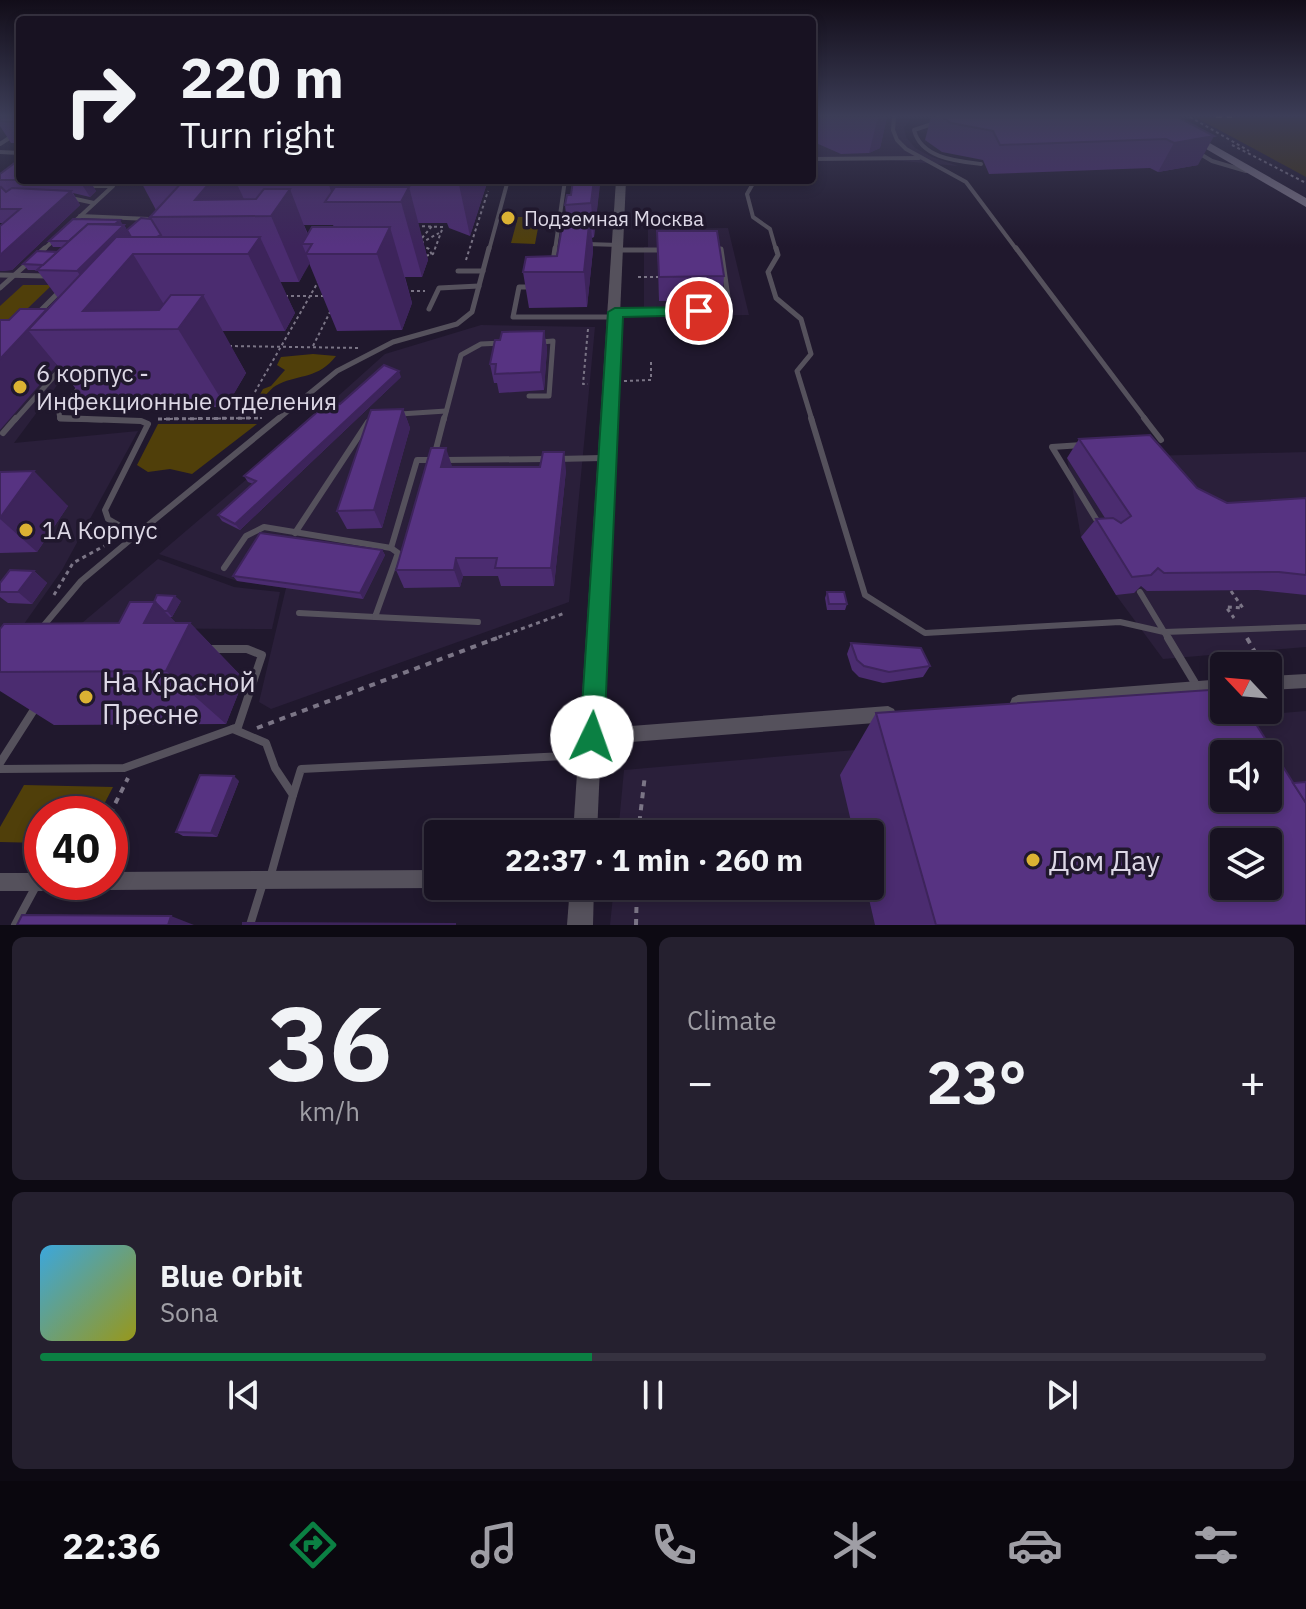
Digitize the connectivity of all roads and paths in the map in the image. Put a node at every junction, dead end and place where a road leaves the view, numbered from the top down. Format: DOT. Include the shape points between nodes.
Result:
graph roads {
  1 [pos="926,160"];
  2 [pos="965,160"];
  3 [pos="1211,160"];
  4 [pos="1231,160"];
  5 [pos="1263,160"];
  6 [pos="981,164"];
  7 [pos="1253,173"];
  8 [pos="1306,183"];
  9 [pos="102,184"];
  10 [pos="488,184"];
  11 [pos="507,184"];
  12 [pos="564,184"];
  13 [pos="621,184"];
  14 [pos="755,184"];
  15 [pos="90,186"];
  16 [pos="99,186"];
  17 [pos="60,198"];
  18 [pos="94,203"];
  19 [pos="1306,203"];
  20 [pos="155,209"];
  21 [pos="80,216"];
  22 [pos="142,219"];
  23 [pos="160,220"];
  24 [pos="70,225"];
  25 [pos="410,226"];
  26 [pos="432,226"];
  27 [pos="130,227"];
  28 [pos="442,230"];
  29 [pos="61,234"];
  30 [pos="415,243"];
  31 [pos="556,244"];
  32 [pos="569,244"];
  33 [pos="581,244"];
  34 [pos="619,248"];
  35 [pos="667,250"];
  36 [pos="707,250"];
  37 [pos="41,252"];
  38 [pos="56,252"];
  39 [pos="432,255"];
  40 [pos="413,256"];
  41 [pos="460,271"];
  42 [pos="483,271"];
  43 [pos="323,273"];
  44 [pos="551,273"];
  45 [pos="0,275"];
  46 [pos="14,275"];
  47 [pos="60,276"];
  48 [pos="638,277"];
  49 [pos="658,277"];
  50 [pos="479,286"];
  51 [pos="65,287"];
  52 [pos="534,287"];
  53 [pos="0,288"];
  54 [pos="405,291"];
  55 [pos="421,291"];
  56 [pos="278,296"];
  57 [pos="310,296"];
  58 [pos="325,296"];
  59 [pos="334,306"];
  60 [pos="429,309"];
  61 [pos="615,315"];
  62 [pos="34,317"];
  63 [pos="588,326"];
  64 [pos="539,342"];
  65 [pos="510,343"];
  66 [pos="220,346"];
  67 [pos="281,346"];
  68 [pos="313,346"];
  69 [pos="370,352"];
  70 [pos="651,360"];
  71 [pos="66,363"];
  72 [pos="84,381"];
  73 [pos="624,381"];
  74 [pos="588,384"];
  75 [pos="529,396"];
  76 [pos="446,411"];
  77 [pos="388,414"];
  78 [pos="373,415"];
  79 [pos="240,418"];
  80 [pos="264,418"];
  81 [pos="161,419"];
  82 [pos="3,433"];
  83 [pos="1146,441"];
  84 [pos="1099,444"];
  85 [pos="606,458"];
  86 [pos="433,460"];
  87 [pos="295,533"];
  88 [pos="136,535"];
  89 [pos="1105,536"];
  90 [pos="391,548"];
  91 [pos="224,568"];
  92 [pos="1140,592"];
  93 [pos="299,613"];
  94 [pos="565,613"];
  95 [pos="375,617"];
  96 [pos="478,622"];
  97 [pos="1306,627"];
  98 [pos="1164,632"];
  99 [pos="36,634"];
  100 [pos="200,649"];
  101 [pos="1306,681"];
  102 [pos="1282,682"];
  103 [pos="1210,687"];
  104 [pos="1198,688"];
  105 [pos="41,700"];
  106 [pos="1002,704"];
  107 [pos="908,712"];
  108 [pos="238,731"];
  109 [pos="592,745"];
  110 [pos="134,765"];
  111 [pos="0,766"];
  112 [pos="645,775"];
  113 [pos="293,795"];
  114 [pos="119,796"];
  115 [pos="586,820"];
  116 [pos="640,820"];
  117 [pos="267,879"];
  118 [pos="424,879"];
  119 [pos="128,881"];
  120 [pos="0,882"];
  121 [pos="24,882"];
  122 [pos="30,900"];
  123 [pos="581,900"];
  124 [pos="637,900"];
  125 [pos="15,925"];
  126 [pos="250,925"];
  127 [pos="580,925"];
  128 [pos="636,925"];
  1 -- 83 [label="lane" via="955,170 966,182 1161,440"];
  2 -- 6 [label="lane"];
  3 -- 7 [label="lane"];
  4 -- 7 [label="main road"];
  5 -- 8 [label="path"];
  7 -- 19 [label="main road"];
  9 -- 16 [label="lane"];
  10 -- 41 [label="path"];
  11 -- 42 [label="lane"];
  12 -- 31 [label="lane"];
  13 -- 34 [label="street"];
  14 -- 98 [label="lane" via="747,194 753,217 770,229 778,255 768,272 776,298 801,319 811,354 797,371 865,595 925,633 1120,622"];
  15 -- 16 [label="lane"];
  16 -- 18 [label="lane" via="113,186"];
  17 -- 18 [label="lane"];
  18 -- 21 [label="lane"];
  20 -- 22 [label="lane"];
  21 -- 22 [label="lane"];
  21 -- 24 [label="lane"];
  22 -- 23 [label="lane"];
  22 -- 27 [label="lane"];
  25 -- 26 [label="path"];
  26 -- 28 [label="path"];
  26 -- 30 [label="path"];
  28 -- 30 [label="path"];
  28 -- 39 [label="path"];
  29 -- 37 [label="lane"];
  30 -- 39 [label="path"];
  31 -- 32 [label="lane"];
  31 -- 44 [label="lane"];
  33 -- 34 [label="lane"];
  34 -- 35 [label="lane"];
  34 -- 61 [label="street"];
  36 -- 61 [label="lane" via="721,249 730,311"];
  37 -- 38 [label="lane"];
  37 -- 46 [label="lane"];
  39 -- 40 [label="path"];
  41 -- 42 [label="lane"];
  42 -- 50 [label="lane"];
  43 -- 57 [label="path"];
  45 -- 46 [label="lane"];
  46 -- 47 [label="lane"];
  46 -- 53 [label="lane"];
  48 -- 49 [label="path"];
  50 -- 60 [label="lane" via="439,288"];
  50 -- 69 [label="lane" via="472,312 463,321"];
  51 -- 62 [label="lane"];
  52 -- 61 [label="lane" via="519,287 513,317"];
  54 -- 55 [label="path"];
  56 -- 57 [label="path"];
  57 -- 58 [label="path"];
  57 -- 67 [label="path"];
  59 -- 68 [label="path"];
  61 -- 85 [label="street"];
  63 -- 74 [label="path" via="583,384"];
  64 -- 75 [label="lane" via="553,341 549,396"];
  65 -- 76 [label="lane" via="481,344 461,355"];
  66 -- 67 [label="path"];
  67 -- 68 [label="path"];
  67 -- 79 [label="path"];
  68 -- 69 [label="path" via="354,346"];
  69 -- 88 [label="lane" via="314,388"];
  70 -- 73 [label="path" via="651,380"];
  71 -- 82 [label="lane"];
  72 -- 88 [label="lane" via="59,413 60,419 148,424 105,510 108,519"];
  76 -- 77 [label="lane"];
  76 -- 86 [label="lane"];
  78 -- 87 [label="lane"];
  79 -- 80 [label="path"];
  79 -- 81 [label="path"];
  84 -- 89 [label="lane" via="1052,447"];
  85 -- 86 [label="lane"];
  85 -- 109 [label="street"];
  86 -- 90 [label="lane" via="417,460"];
  87 -- 90 [label="lane"];
  87 -- 91 [label="lane" via="264,527 246,536"];
  88 -- 99 [label="lane" via="81,581"];
  90 -- 95 [label="lane" via="398,553"];
  92 -- 98 [label="lane"];
  93 -- 95 [label="lane"];
  94 -- 108 [label="path"];
  95 -- 96 [label="lane"];
  97 -- 98 [label="lane"];
  98 -- 104 [label="lane"];
  100 -- 108 [label="lane" via="247,649 262,655"];
  101 -- 102 [label="street"];
  103 -- 104 [label="street"];
  104 -- 106 [label="street" via="1180,696"];
  105 -- 111 [label="lane"];
  107 -- 109 [label="street"];
  108 -- 110 [label="lane"];
  108 -- 113 [label="lane" via="266,743"];
  109 -- 113 [label="lane" via="301,769"];
  109 -- 115 [label="street"];
  110 -- 111 [label="lane"];
  110 -- 114 [label="path"];
  112 -- 116 [label="path"];
  113 -- 117 [label="lane"];
  117 -- 118 [label="street"];
  117 -- 119 [label="street"];
  117 -- 126 [label="lane"];
  120 -- 121 [label="street"];
  122 -- 125 [label="lane"];
  123 -- 127 [label="street"];
  124 -- 128 [label="path"];
}
